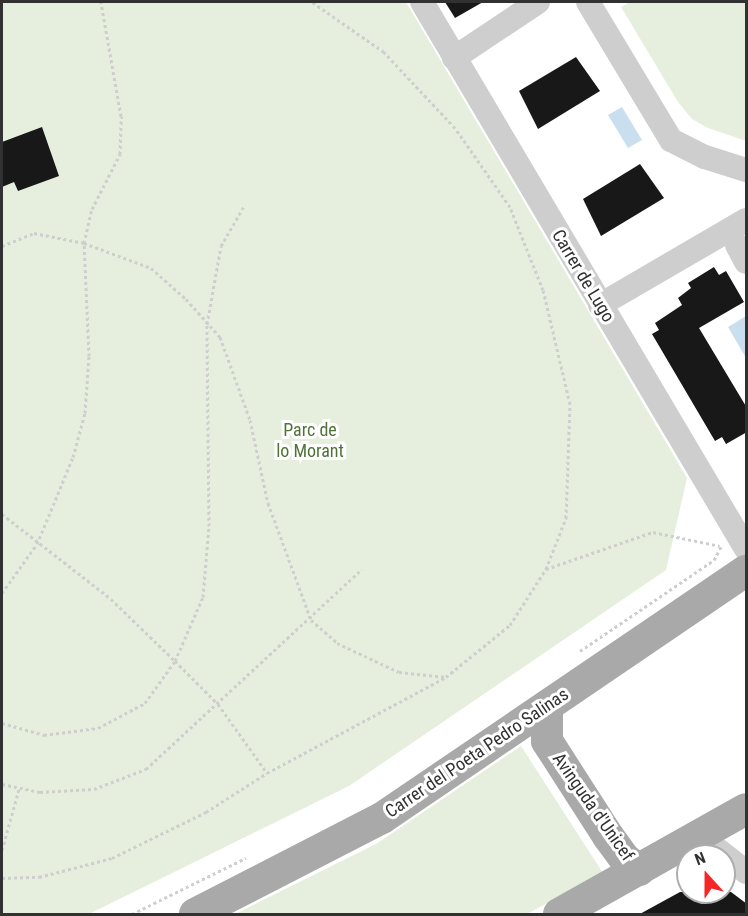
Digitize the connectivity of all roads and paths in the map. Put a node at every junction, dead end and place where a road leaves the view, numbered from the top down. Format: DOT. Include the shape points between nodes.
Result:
graph roads {
  1 [pos="101,2"];
  2 [pos="312,2"];
  3 [pos="423,2"];
  4 [pos="588,2"];
  5 [pos="532,3"];
  6 [pos="454,58"];
  7 [pos="747,170"];
  8 [pos="244,206"];
  9 [pos="747,220"];
  10 [pos="84,243"];
  11 [pos="2,246"];
  12 [pos="600,305"];
  13 [pos="207,324"];
  14 [pos="2,514"];
  15 [pos="736,543"];
  16 [pos="36,544"];
  17 [pos="362,569"];
  18 [pos="546,569"];
  19 [pos="747,571"];
  20 [pos="2,593"];
  21 [pos="310,620"];
  22 [pos="572,657"];
  23 [pos="175,661"];
  24 [pos="446,677"];
  25 [pos="218,704"];
  26 [pos="547,706"];
  27 [pos="2,723"];
  28 [pos="267,773"];
  29 [pos="2,784"];
  30 [pos="19,789"];
  31 [pos="747,809"];
  32 [pos="699,835"];
  33 [pos="2,850"];
  34 [pos="249,856"];
  35 [pos="639,870"];
  36 [pos="747,872"];
  37 [pos="2,878"];
  38 [pos="132,915"];
  39 [pos="195,915"];
  40 [pos="560,915"];
  1 -- 10 [label="path" via="121,116 120,154 92,209"];
  2 -- 18 [label="path" via="384,52 455,128 510,207 543,290 570,404 567,518"];
  3 -- 6 [label="street, Carrer de Lugo"];
  4 -- 7 [label="street" via="671,140 705,157"];
  5 -- 6 [label="street"];
  6 -- 12 [label="street, Carrer de Lugo"];
  8 -- 13 [label="path" via="221,246"];
  9 -- 12 [label="street"];
  10 -- 11 [label="path" via="34,234"];
  10 -- 13 [label="path" via="151,268"];
  10 -- 16 [label="path" via="89,356 85,413 65,478"];
  12 -- 15 [label="street, Carrer de Lugo"];
  13 -- 21 [label="path" via="220,337 250,420 268,503"];
  13 -- 23 [label="path" via="209,526 203,597"];
  14 -- 16 [label="path"];
  15 -- 18 [label="path" via="653,532"];
  15 -- 22 [label="path"];
  16 -- 20 [label="path"];
  16 -- 23 [label="path" via="111,599"];
  17 -- 21 [label="path"];
  18 -- 24 [label="path" via="510,625"];
  19 -- 26 [label="main road, Carrer del Poeta Pedro Salinas"];
  21 -- 24 [label="path" via="337,643 399,672"];
  21 -- 25 [label="path"];
  23 -- 25 [label="path"];
  23 -- 27 [label="path" via="145,703 98,728 44,735"];
  24 -- 28 [label="path"];
  25 -- 28 [label="path"];
  25 -- 30 [label="path" via="146,769 94,789"];
  26 -- 35 [label="main road, Avinguda d'Unicef" via="547,741 608,836"];
  26 -- 39 [label="main road, Carrer del Poeta Pedro Salinas" via="382,818"];
  28 -- 37 [label="path" via="206,812 112,858 39,877"];
  29 -- 30 [label="path"];
  30 -- 33 [label="path"];
  31 -- 32 [label="main road, Avinguda d'Unicef"];
  32 -- 35 [label="main road, Avinguda d'Unicef"];
  32 -- 36 [label="street"];
  34 -- 38 [label="path"];
  35 -- 40 [label="main road, Avinguda d'Unicef"];
}
